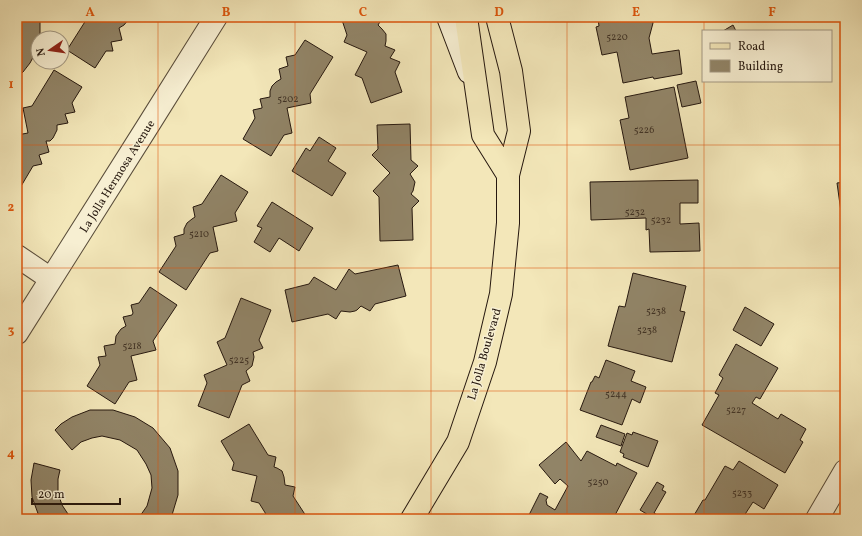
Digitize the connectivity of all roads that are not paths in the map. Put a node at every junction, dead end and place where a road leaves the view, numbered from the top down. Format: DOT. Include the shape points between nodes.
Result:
graph roads {
  1 [pos="216,17"];
  2 [pos="448,17"];
  3 [pos="466,17"];
  4 [pos="497,17"];
  5 [pos="476,91"];
  6 [pos="508,175"];
  7 [pos="17,256"];
  8 [pos="52,279"];
  9 [pos="17,333"];
  10 [pos="845,471"];
  11 [pos="412,519"];
  12 [pos="817,519"];
  1 -- 8 [label="street, La Jolla Hermosa Avenue"];
  2 -- 5 [label="street"];
  3 -- 5 [label="main road"];
  4 -- 6 [label="main road, La Jolla Boulevard" via="511,71 519,132"];
  5 -- 6 [label="main road" via="483,135"];
  6 -- 11 [label="main road, La Jolla Boulevard" via="508,223 501,294 484,362 458,442"];
  7 -- 8 [label="street"];
  8 -- 9 [label="street, La Jolla Hermosa Avenue"];
  10 -- 12 [label="street"];
}
